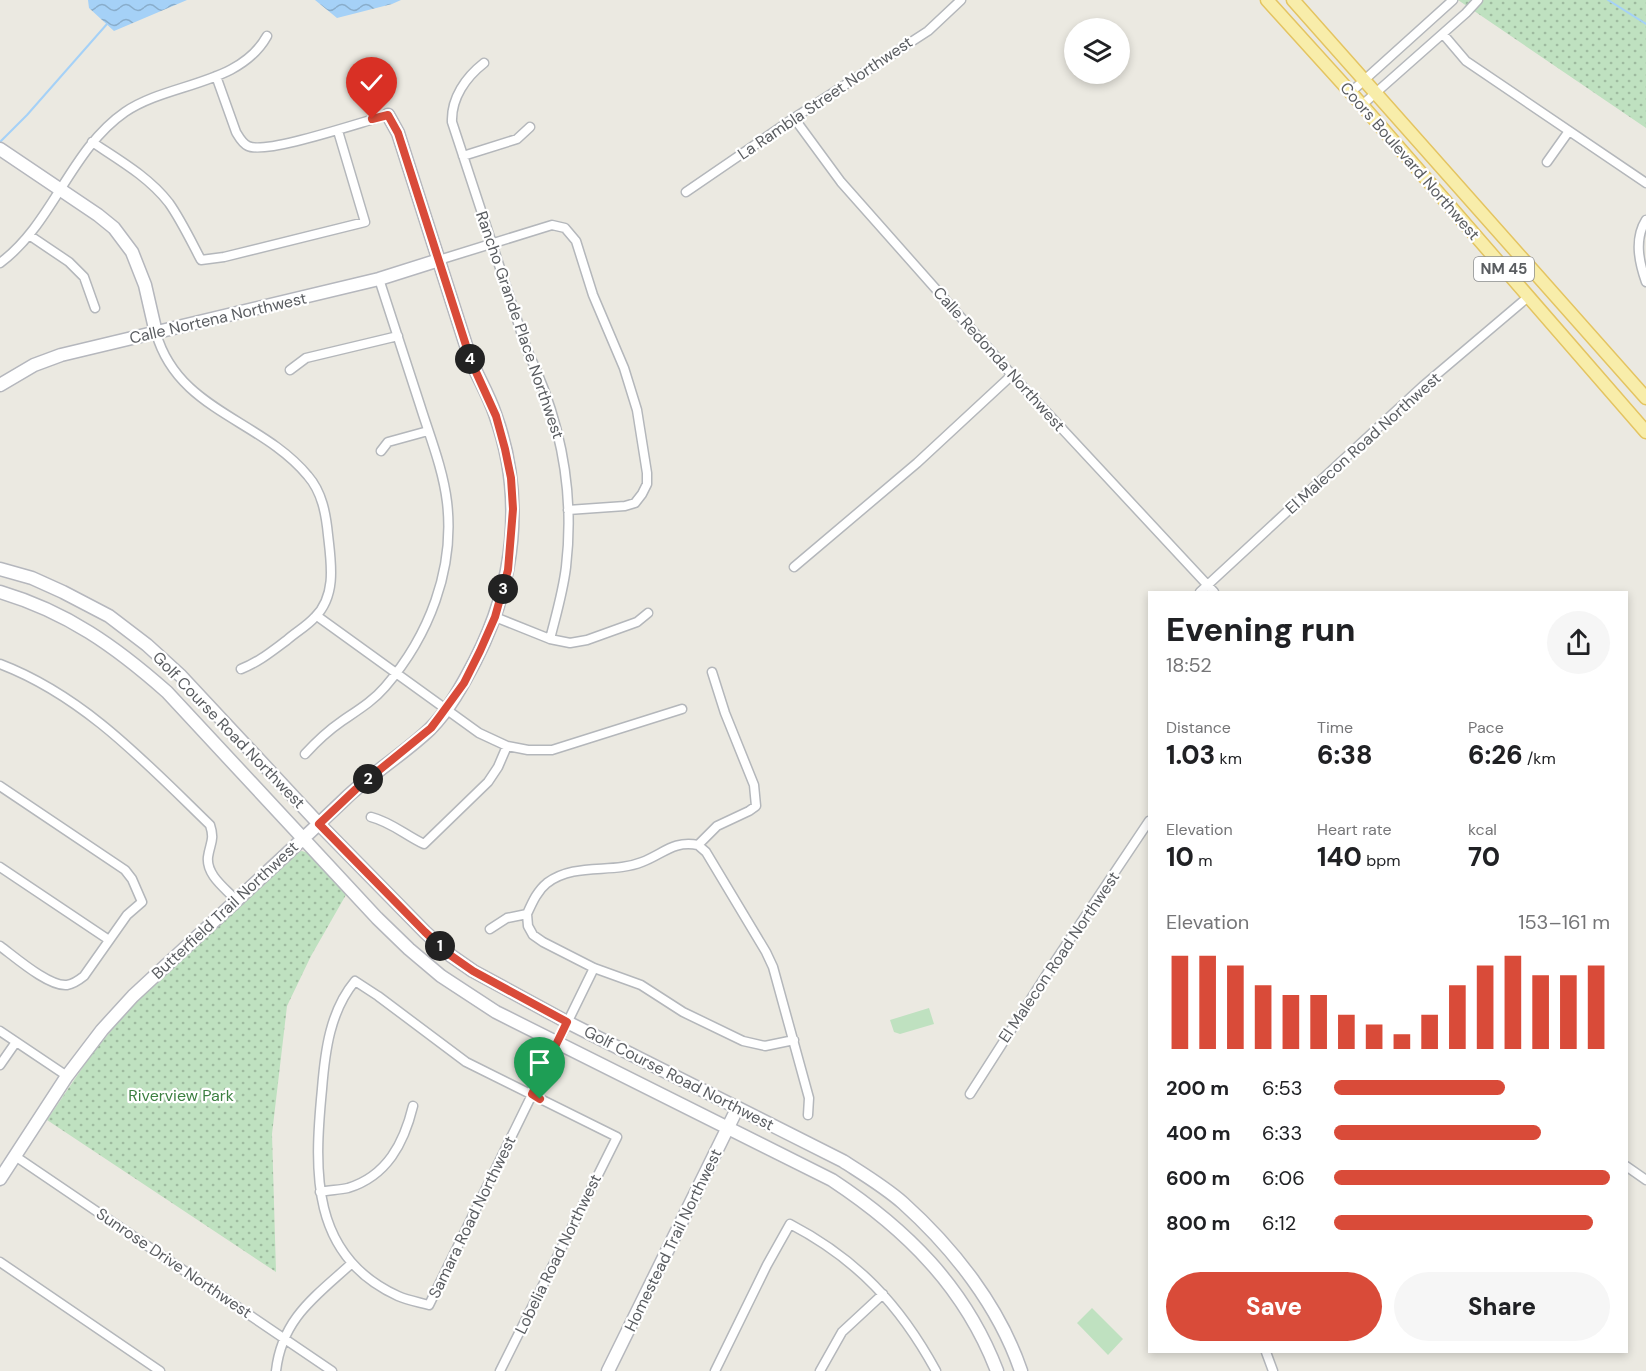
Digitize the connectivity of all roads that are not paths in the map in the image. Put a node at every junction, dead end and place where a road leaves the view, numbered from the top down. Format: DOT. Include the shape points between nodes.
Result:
graph roads {
  1 [pos="960,0"];
  2 [pos="1267,0"];
  3 [pos="1293,0"];
  4 [pos="1453,0"];
  5 [pos="1478,0"];
  6 [pos="1443,34"];
  7 [pos="267,36"];
  8 [pos="484,63"];
  9 [pos="216,76"];
  10 [pos="1364,80"];
  11 [pos="1351,92"];
  12 [pos="1376,93"];
  13 [pos="1362,105"];
  14 [pos="388,115"];
  15 [pos="794,118"];
  16 [pos="530,127"];
  17 [pos="338,131"];
  18 [pos="1569,131"];
  19 [pos="92,142"];
  20 [pos="4,151"];
  21 [pos="463,156"];
  22 [pos="1547,162"];
  23 [pos="1646,183"];
  24 [pos="60,190"];
  25 [pos="686,192"];
  26 [pos="1646,220"];
  27 [pos="29,235"];
  28 [pos="491,243"];
  29 [pos="439,261"];
  30 [pos="0,263"];
  31 [pos="379,279"];
  32 [pos="1646,282"];
  33 [pos="1528,297"];
  34 [pos="95,308"];
  35 [pos="156,333"];
  36 [pos="398,336"];
  37 [pos="290,370"];
  38 [pos="1012,375"];
  39 [pos="0,385"];
  40 [pos="1646,398"];
  41 [pos="428,431"];
  42 [pos="1646,432"];
  43 [pos="381,451"];
  44 [pos="568,510"];
  45 [pos="794,567"];
  46 [pos="0,569"];
  47 [pos="1207,590"];
  48 [pos="0,592"];
  49 [pos="648,613"];
  50 [pos="317,616"];
  51 [pos="495,617"];
  52 [pos="550,639"];
  53 [pos="0,664"];
  54 [pos="241,669"];
  55 [pos="397,672"];
  56 [pos="712,672"];
  57 [pos="446,709"];
  58 [pos="682,710"];
  59 [pos="507,746"];
  60 [pos="305,754"];
  61 [pos="0,786"];
  62 [pos="371,817"];
  63 [pos="1148,823"];
  64 [pos="319,824"];
  65 [pos="303,838"];
  66 [pos="698,845"];
  67 [pos="0,867"];
  68 [pos="236,900"];
  69 [pos="527,914"];
  70 [pos="490,928"];
  71 [pos="109,940"];
  72 [pos="0,946"];
  73 [pos="594,968"];
  74 [pos="567,1022"];
  75 [pos="0,1031"];
  76 [pos="794,1040"];
  77 [pos="16,1042"];
  78 [pos="556,1042"];
  79 [pos="0,1065"];
  80 [pos="67,1076"];
  81 [pos="532,1094"];
  82 [pos="970,1094"];
  83 [pos="413,1106"];
  84 [pos="737,1109"];
  85 [pos="808,1115"];
  86 [pos="728,1127"];
  87 [pos="15,1156"];
  88 [pos="1628,1167"];
  89 [pos="0,1179"];
  90 [pos="1646,1180"];
  91 [pos="320,1192"];
  92 [pos="0,1262"];
  93 [pos="352,1263"];
  94 [pos="883,1294"];
  95 [pos="284,1338"];
  96 [pos="1266,1353"];
  97 [pos="160,1371"];
  98 [pos="276,1371"];
  99 [pos="332,1371"];
  100 [pos="500,1371"];
  101 [pos="608,1371"];
  102 [pos="715,1371"];
  103 [pos="820,1371"];
  104 [pos="936,1371"];
  105 [pos="997,1371"];
  106 [pos="1021,1371"];
  107 [pos="1273,1371"];
  1 -- 15 [label="street, La Rambla Street Northwest" via="927,31"];
  2 -- 11 [label="main road, Coors Boulevard Northwest / NM 45"];
  3 -- 10 [label="main road, Coors Boulevard Northwest / NM 45"];
  4 -- 10 [label="street"];
  5 -- 6 [label="street"];
  6 -- 12 [label="street"];
  6 -- 18 [label="street" via="1466,61"];
  7 -- 9 [label="street" via="248,60"];
  8 -- 21 [label="street, Rancho Grande Place Northwest" via="456,97 452,112"];
  9 -- 17 [label="street" via="236,132 248,146 258,148"];
  9 -- 19 [label="street" via="137,104"];
  10 -- 11 [label="street"];
  10 -- 12 [label="main road, Coors Boulevard Northwest / NM 45"];
  11 -- 13 [label="main road, Coors Boulevard Northwest / NM 45"];
  12 -- 13 [label="street"];
  12 -- 40 [label="main road, Coors Boulevard Northwest / NM 45"];
  13 -- 33 [label="main road, Coors Boulevard Northwest / NM 45"];
  14 -- 17 [label="street"];
  14 -- 29 [label="main road, Butterfield Trail Northwest" via="398,133"];
  15 -- 25 [label="street, La Rambla Street Northwest"];
  15 -- 38 [label="street, Calle Redonda Northwest" via="841,182"];
  16 -- 21 [label="street" via="517,139"];
  17 -- 19 [label="street" via="365,222 201,260 168,202 151,183"];
  18 -- 22 [label="street"];
  18 -- 23 [label="street"];
  19 -- 24 [label="street"];
  20 -- 24 [label="main road"];
  21 -- 28 [label="street, Rancho Grande Place Northwest"];
  24 -- 27 [label="street"];
  24 -- 35 [label="main road" via="114,228 132,252 145,285"];
  26 -- 32 [label="street" via="1641,228 1638,255"];
  27 -- 30 [label="street" via="16,252"];
  27 -- 34 [label="street" via="84,277"];
  28 -- 29 [label="street"];
  28 -- 44 [label="street, Rancho Grande Place Northwest" via="555,418"];
  28 -- 44 [label="street" via="552,225 565,228 576,241 637,410 647,473 642,494 635,503 625,506"];
  29 -- 31 [label="main road, Calle Nortena Northwest"];
  29 -- 51 [label="main road, Butterfield Trail Northwest" via="471,361 496,416 511,478 510,560"];
  31 -- 35 [label="main road, Calle Nortena Northwest"];
  31 -- 36 [label="street"];
  33 -- 42 [label="main road, Coors Boulevard Northwest / NM 45"];
  33 -- 47 [label="street, El Malecon Road Northwest" via="1423,386"];
  35 -- 39 [label="main road, Calle Nortena Northwest" via="34,364"];
  35 -- 50 [label="street" via="166,359 186,386 291,458 319,494 326,514 332,579"];
  36 -- 37 [label="street" via="306,358"];
  36 -- 41 [label="street"];
  38 -- 45 [label="street" via="917,463"];
  38 -- 47 [label="street, Calle Redonda Northwest" via="1157,530"];
  41 -- 43 [label="street" via="388,442"];
  41 -- 55 [label="street" via="447,502 447,553 434,607"];
  44 -- 52 [label="street, Rancho Grande Place Northwest" via="566,569"];
  46 -- 64 [label="main road, Golf Course Road Northwest" via="63,592 109,616 147,645 182,676"];
  48 -- 65 [label="main road, Golf Course Road Northwest" via="57,614 99,637 134,663"];
  49 -- 52 [label="street" via="637,622 587,640 570,643"];
  50 -- 54 [label="street" via="255,664"];
  50 -- 55 [label="street"];
  51 -- 52 [label="street"];
  51 -- 57 [label="main road, Butterfield Trail Northwest" via="464,683"];
  53 -- 68 [label="street" via="36,680 98,721 210,825 213,834 209,867"];
  55 -- 57 [label="street"];
  55 -- 60 [label="street" via="368,704"];
  56 -- 66 [label="street" via="754,785 756,806 717,826"];
  57 -- 59 [label="street" via="479,733"];
  57 -- 64 [label="main road, Butterfield Trail Northwest" via="431,728"];
  58 -- 59 [label="street" via="552,750"];
  59 -- 62 [label="street" via="488,782 424,844"];
  61 -- 71 [label="street" via="125,870 132,879 142,902"];
  63 -- 82 [label="street, El Malecon Road Northwest"];
  64 -- 65 [label="main road, Butterfield Trail Northwest"];
  64 -- 74 [label="main road, Golf Course Road Northwest" via="450,955"];
  65 -- 68 [label="main road, Butterfield Trail Northwest"];
  65 -- 78 [label="main road, Golf Course Road Northwest" via="377,918 441,976 496,1012"];
  66 -- 69 [label="street" via="678,844 633,865 562,875 547,883"];
  66 -- 76 [label="street" via="766,952"];
  67 -- 71 [label="street"];
  68 -- 80 [label="main road, Butterfield Trail Northwest" via="133,996"];
  69 -- 70 [label="street" via="507,918"];
  69 -- 73 [label="street" via="533,934"];
  71 -- 72 [label="street" via="84,976 67,985 49,980"];
  73 -- 74 [label="street, Samara Road Northwest"];
  73 -- 76 [label="street" via="641,985 683,1012 743,1041 765,1046"];
  74 -- 78 [label="street, Samara Road Northwest"];
  74 -- 84 [label="main road, Golf Course Road Northwest"];
  75 -- 77 [label="street"];
  76 -- 85 [label="street" via="809,1098"];
  77 -- 79 [label="street"];
  77 -- 80 [label="street"];
  78 -- 81 [label="street, Samara Road Northwest"];
  78 -- 86 [label="main road, Golf Course Road Northwest"];
  80 -- 87 [label="main road, Butterfield Trail Northwest"];
  81 -- 91 [label="street" via="466,1062 355,981 338,1005 324,1064 318,1144"];
  81 -- 93 [label="street, Samara Road Northwest" via="429,1305 374,1283"];
  81 -- 100 [label="street, Lobelia Road Northwest" via="617,1137"];
  83 -- 91 [label="street" via="400,1145 374,1175 348,1188"];
  84 -- 86 [label="main road, Homestead Trail Northwest"];
  84 -- 106 [label="main road, Golf Course Road Northwest" via="843,1161 903,1203 969,1276 1008,1338"];
  86 -- 101 [label="main road, Homestead Trail Northwest"];
  86 -- 105 [label="main road, Golf Course Road Northwest" via="832,1180 909,1239 951,1287 974,1322"];
  87 -- 89 [label="main road, Butterfield Trail Northwest"];
  87 -- 95 [label="street, Sunrose Drive Northwest"];
  88 -- 90 [label="street"];
  91 -- 93 [label="street" via="330,1228"];
  92 -- 97 [label="street"];
  93 -- 95 [label="street" via="315,1295 296,1316"];
  94 -- 102 [label="street" via="817,1238 790,1224"];
  94 -- 103 [label="street" via="842,1332"];
  94 -- 104 [label="street" via="915,1333"];
  95 -- 98 [label="street"];
  95 -- 99 [label="street, Sunrose Drive Northwest"];
  96 -- 107 [label="street"];
}
